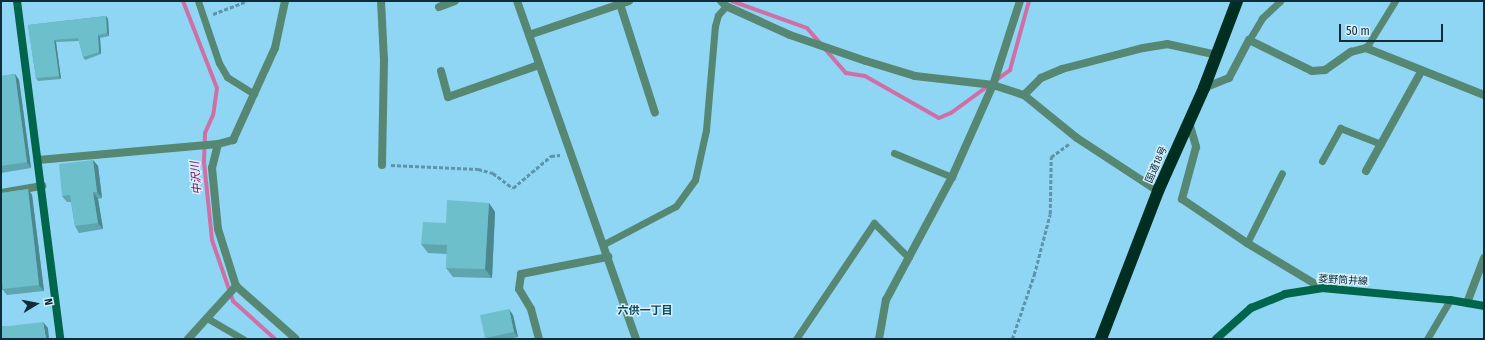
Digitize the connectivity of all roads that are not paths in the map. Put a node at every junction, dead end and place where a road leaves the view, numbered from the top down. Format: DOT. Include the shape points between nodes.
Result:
graph roads {
  1 [pos="17,1"];
  2 [pos="198,1"];
  3 [pos="285,1"];
  4 [pos="381,1"];
  5 [pos="455,1"];
  6 [pos="517,1"];
  7 [pos="629,1"];
  8 [pos="1020,1"];
  9 [pos="1237,1"];
  10 [pos="1280,1"];
  11 [pos="1395,1"];
  12 [pos="723,3"];
  13 [pos="620,4"];
  14 [pos="439,7"];
  15 [pos="529,35"];
  16 [pos="1249,40"];
  17 [pos="1366,48"];
  18 [pos="1217,54"];
  19 [pos="539,65"];
  20 [pos="1422,70"];
  21 [pos="441,71"];
  22 [pos="993,85"];
  23 [pos="1204,88"];
  24 [pos="254,94"];
  25 [pos="1024,95"];
  26 [pos="1484,96"];
  27 [pos="655,114"];
  28 [pos="1189,122"];
  29 [pos="214,144"];
  30 [pos="1381,144"];
  31 [pos="894,153"];
  32 [pos="38,160"];
  33 [pos="1322,162"];
  34 [pos="382,165"];
  35 [pos="1366,171"];
  36 [pos="1282,173"];
  37 [pos="952,177"];
  38 [pos="42,186"];
  39 [pos="1158,191"];
  40 [pos="1,193"];
  41 [pos="1247,243"];
  42 [pos="604,244"];
  43 [pos="608,257"];
  44 [pos="909,258"];
  45 [pos="1484,258"];
  46 [pos="236,287"];
  47 [pos="1322,288"];
  48 [pos="1450,300"];
  49 [pos="1467,303"];
  50 [pos="1484,306"];
  51 [pos="207,318"];
  52 [pos="60,339"];
  53 [pos="188,339"];
  54 [pos="243,339"];
  55 [pos="295,339"];
  56 [pos="539,339"];
  57 [pos="636,339"];
  58 [pos="796,339"];
  59 [pos="879,339"];
  60 [pos="1101,339"];
  61 [pos="1216,339"];
  62 [pos="1427,339"];
  1 -- 32 [label="street"];
  2 -- 24 [label="lane" via="219,63 227,77"];
  3 -- 24 [label="street" via="276,48"];
  4 -- 34 [label="street" via="384,60"];
  5 -- 14 [label="street"];
  6 -- 15 [label="street"];
  7 -- 13 [label="street"];
  8 -- 22 [label="street"];
  9 -- 18 [label="highway, 国道18号"];
  10 -- 16 [label="lane" via="1262,18"];
  11 -- 17 [label="lane"];
  12 -- 22 [label="street" via="790,35 908,74"];
  12 -- 42 [label="lane" via="714,26 707,123 695,180 676,206"];
  13 -- 15 [label="street"];
  13 -- 27 [label="street"];
  15 -- 19 [label="street"];
  16 -- 17 [label="street" via="1312,72 1325,70 1351,52"];
  16 -- 23 [label="street" via="1229,78"];
  17 -- 20 [label="street"];
  18 -- 23 [label="highway, 国道18号"];
  18 -- 25 [label="street" via="1167,44 1143,48 1062,69 1041,78"];
  19 -- 21 [label="street" via="448,97"];
  19 -- 42 [label="street" via="568,154"];
  20 -- 26 [label="street"];
  20 -- 30 [label="street"];
  22 -- 25 [label="street"];
  22 -- 37 [label="street"];
  23 -- 28 [label="highway, 国道18号"];
  24 -- 29 [label="street" via="233,140"];
  25 -- 39 [label="street" via="1077,138"];
  28 -- 39 [label="highway, 国道18号"];
  28 -- 41 [label="street" via="1196,147 1182,200"];
  29 -- 32 [label="street"];
  29 -- 46 [label="street" via="212,168 218,229"];
  30 -- 33 [label="lane" via="1340,128"];
  30 -- 35 [label="street"];
  31 -- 37 [label="lane"];
  32 -- 38 [label="street"];
  36 -- 41 [label="lane"];
  37 -- 44 [label="street"];
  38 -- 40 [label="street"];
  38 -- 52 [label="street"];
  39 -- 60 [label="highway, 国道18号"];
  41 -- 47 [label="street"];
  42 -- 43 [label="street"];
  43 -- 56 [label="street" via="521,274 519,289 531,309"];
  43 -- 57 [label="street"];
  44 -- 58 [label="lane" via="874,223"];
  44 -- 59 [label="street" via="886,300"];
  45 -- 49 [label="street"];
  46 -- 51 [label="street"];
  46 -- 55 [label="street"];
  47 -- 48 [label="street, 菱野筒井線"];
  47 -- 61 [label="street, 菱野筒井線" via="1285,294 1251,308"];
  48 -- 49 [label="street, 菱野筒井線"];
  48 -- 62 [label="lane"];
  49 -- 50 [label="street, 菱野筒井線"];
  51 -- 53 [label="street"];
  51 -- 54 [label="lane"];
}
